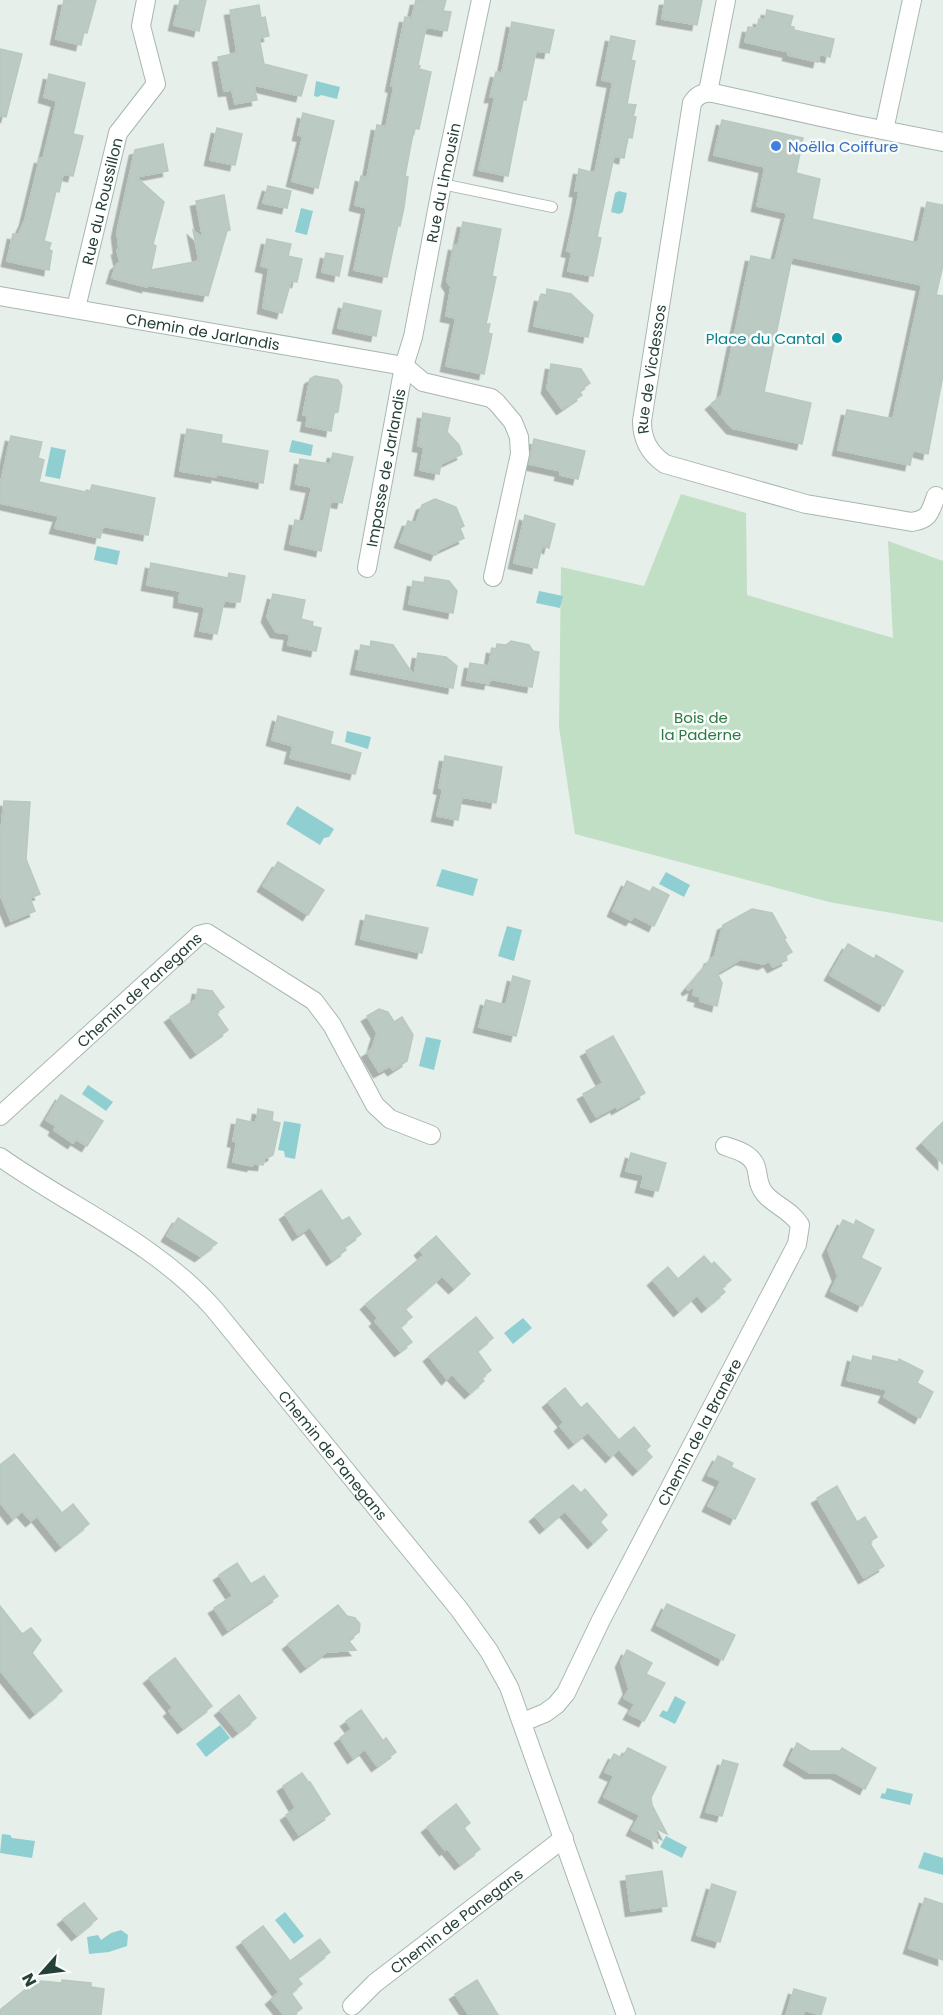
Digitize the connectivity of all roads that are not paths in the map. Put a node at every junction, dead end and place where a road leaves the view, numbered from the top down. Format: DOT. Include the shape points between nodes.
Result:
graph roads {
  1 [pos="146,0"];
  2 [pos="481,0"];
  3 [pos="726,0"];
  4 [pos="912,0"];
  5 [pos="708,92"];
  6 [pos="884,130"];
  7 [pos="943,142"];
  8 [pos="442,184"];
  9 [pos="552,207"];
  10 [pos="0,296"];
  11 [pos="76,308"];
  12 [pos="404,366"];
  13 [pos="936,495"];
  14 [pos="367,568"];
  15 [pos="493,577"];
  16 [pos="0,1116"];
  17 [pos="432,1135"];
  18 [pos="725,1146"];
  19 [pos="0,1157"];
  20 [pos="523,1722"];
  21 [pos="564,1838"];
  22 [pos="352,2006"];
  23 [pos="621,2012"];
  1 -- 11 [label="street, Rue du Roussillon" via="141,26 156,84 118,133"];
  2 -- 8 [label="street, Rue du Limousin"];
  3 -- 5 [label="street"];
  4 -- 6 [label="street"];
  5 -- 6 [label="street"];
  5 -- 13 [label="street, Rue de Vicdessos" via="692,103 642,421 649,449 665,464 806,504 912,522 930,514"];
  6 -- 7 [label="street"];
  8 -- 9 [label="lane"];
  8 -- 12 [label="street, Rue du Limousin" via="413,338"];
  10 -- 11 [label="street, Chemin de Jarlandis"];
  11 -- 12 [label="street, Chemin de Jarlandis"];
  12 -- 14 [label="street, Impasse de Jarlandis"];
  12 -- 15 [label="street" via="423,382 491,398 508,414 516,429 520,454"];
  16 -- 17 [label="street, Chemin de Panegans" via="199,935 207,933 318,1005 375,1106 390,1119"];
  18 -- 20 [label="street, Chemin de la Branère" via="750,1158 756,1166 759,1186 795,1217 800,1225 797,1244 566,1693 545,1713"];
  19 -- 20 [label="street, Chemin de Panegans" via="153,1254 199,1292 459,1609 502,1673"];
  20 -- 21 [label="street, Chemin de Panegans"];
  21 -- 22 [label="street, Chemin de Panegans" via="375,1983"];
  21 -- 23 [label="street, Chemin de Panegans"];
}
